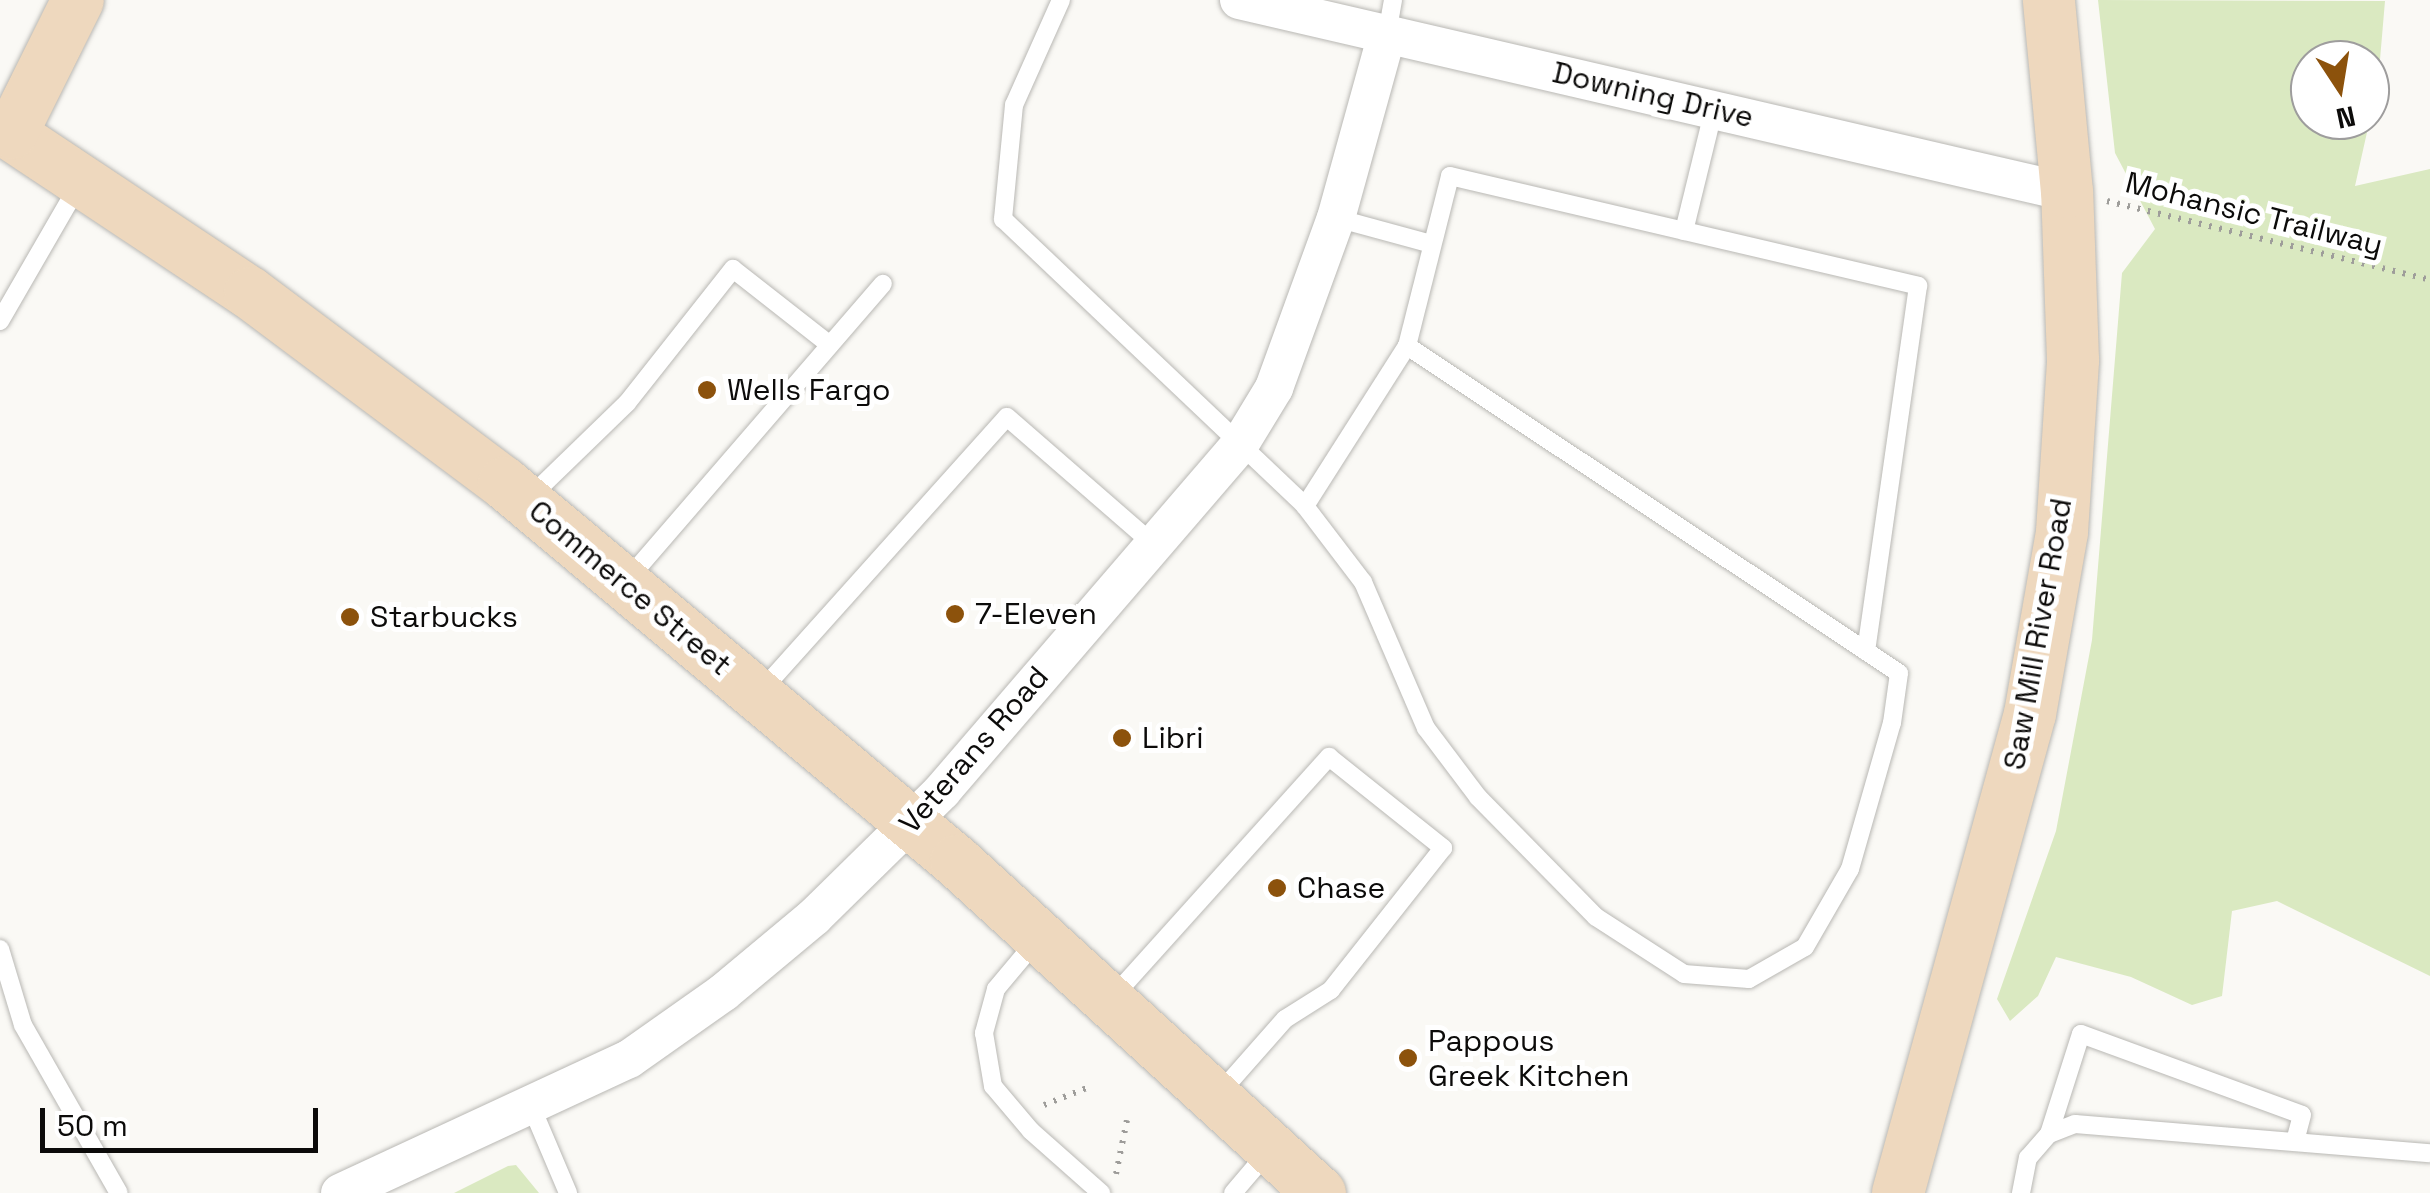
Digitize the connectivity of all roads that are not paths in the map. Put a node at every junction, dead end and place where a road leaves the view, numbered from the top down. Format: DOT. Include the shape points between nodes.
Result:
graph roads {
  1 [pos="78,0"];
  2 [pos="1061,0"];
  3 [pos="1238,0"];
  4 [pos="2049,0"];
  5 [pos="1390,17"];
  6 [pos="1714,108"];
  7 [pos="6,130"];
  8 [pos="82,179"];
  9 [pos="2068,192"];
  10 [pos="1336,218"];
  11 [pos="1684,232"];
  12 [pos="1432,244"];
  13 [pos="883,284"];
  14 [pos="0,322"];
  15 [pos="830,346"];
  16 [pos="1408,346"];
  17 [pos="1240,444"];
  18 [pos="526,501"];
  19 [pos="1305,506"];
  20 [pos="1151,542"];
  21 [pos="624,583"];
  22 [pos="1866,651"];
  23 [pos="757,694"];
  24 [pos="910,826"];
  25 [pos="1038,939"];
  26 [pos="0,948"];
  27 [pos="1108,1002"];
  28 [pos="528,1100"];
  29 [pos="1214,1100"];
  30 [pos="2048,1134"];
  31 [pos="2295,1142"];
  32 [pos="1270,1148"];
  33 [pos="2430,1153"];
  34 [pos="119,1193"];
  35 [pos="340,1193"];
  36 [pos="568,1193"];
  37 [pos="1101,1193"];
  38 [pos="1233,1193"];
  39 [pos="1320,1193"];
  40 [pos="1898,1193"];
  41 [pos="2022,1193"];
  1 -- 7 [label="street, Commerce Street"];
  2 -- 17 [label="lane" via="1014,105 1004,219"];
  3 -- 5 [label="street, Downing Drive"];
  4 -- 9 [label="street, Saw Mill River Road"];
  5 -- 6 [label="street, Downing Drive"];
  5 -- 10 [label="street, Veterans Road"];
  6 -- 9 [label="street, Downing Drive"];
  6 -- 11 [label="lane"];
  7 -- 8 [label="street, Commerce Street"];
  8 -- 14 [label="lane"];
  8 -- 18 [label="street, Commerce Street" via="250,293"];
  9 -- 40 [label="street, Saw Mill River Road" via="2073,360 2058,550 2030,714"];
  10 -- 12 [label="lane"];
  10 -- 17 [label="street, Veterans Road" via="1274,388"];
  11 -- 12 [label="lane" via="1450,176"];
  11 -- 22 [label="lane" via="1918,286"];
  12 -- 16 [label="lane"];
  13 -- 15 [label="lane"];
  15 -- 18 [label="lane" via="733,269 626,402"];
  15 -- 21 [label="lane"];
  16 -- 19 [label="lane"];
  16 -- 22 [label="lane"];
  17 -- 19 [label="lane"];
  17 -- 20 [label="street, Veterans Road"];
  18 -- 21 [label="street, Commerce Street"];
  19 -- 22 [label="lane" via="1363,582 1426,728 1478,797 1596,917 1684,974 1749,979 1805,947 1850,870 1892,723 1899,673"];
  20 -- 23 [label="lane" via="1007,417"];
  20 -- 24 [label="street, Veterans Road"];
  21 -- 23 [label="street, Commerce Street"];
  23 -- 24 [label="street, Commerce Street"];
  24 -- 25 [label="street, Commerce Street"];
  24 -- 28 [label="street, Veterans Road" via="724,992 629,1059"];
  25 -- 27 [label="street, Commerce Street"];
  25 -- 37 [label="lane" via="996,988 984,1033 993,1086 1031,1131"];
  26 -- 34 [label="lane" via="23,1025"];
  27 -- 29 [label="street, Commerce Street"];
  27 -- 29 [label="lane" via="1328,757 1443,848 1331,990 1285,1019"];
  28 -- 35 [label="street, Veterans Road"];
  28 -- 36 [label="lane"];
  29 -- 32 [label="street, Commerce Street"];
  30 -- 31 [label="lane" via="2076,1124"];
  30 -- 31 [label="lane" via="2080,1034 2302,1115"];
  30 -- 41 [label="lane" via="2028,1158"];
  31 -- 33 [label="lane"];
  32 -- 38 [label="lane"];
  32 -- 39 [label="street, Commerce Street"];
}
